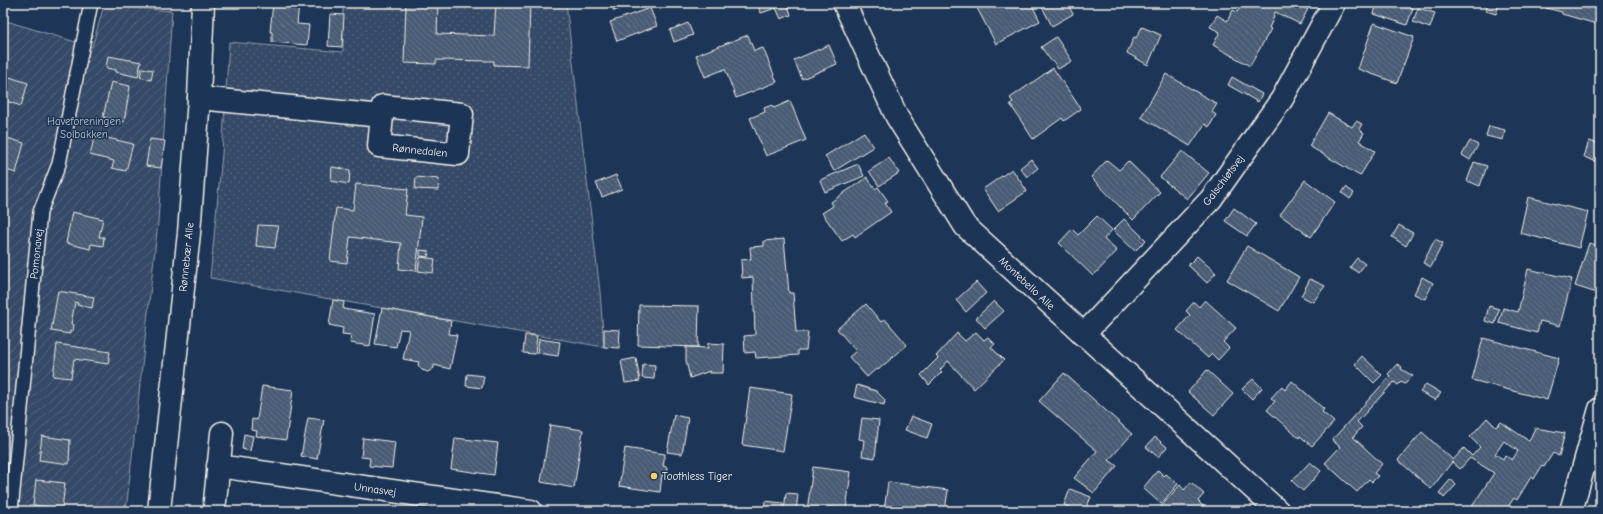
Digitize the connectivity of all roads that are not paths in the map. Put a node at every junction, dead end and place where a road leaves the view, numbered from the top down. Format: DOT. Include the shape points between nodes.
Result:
graph roads {
  1 [pos="91,3"];
  2 [pos="203,3"];
  3 [pos="844,3"];
  4 [pos="1334,3"];
  5 [pos="199,98"];
  6 [pos="382,116"];
  7 [pos="1084,335"];
  8 [pos="1600,409"];
  9 [pos="222,433"];
  10 [pos="218,466"];
  11 [pos="215,501"];
  12 [pos="11,511"];
  13 [pos="159,511"];
  14 [pos="532,511"];
  15 [pos="1278,511"];
  16 [pos="1571,511"];
  1 -- 12 [label="lane, Pomonavej" via="59,164 40,212"];
  2 -- 5 [label="street, Rønnebær Alle"];
  3 -- 7 [label="street, Montebello Alle" via="897,117 965,226"];
  4 -- 7 [label="street, Galschiøtsvej" via="1282,99 1211,199"];
  5 -- 6 [label="street"];
  5 -- 13 [label="street, Rønnebær Alle" via="189,233"];
  7 -- 15 [label="street, Montebello Alle"];
  8 -- 16 [label="street"];
  9 -- 10 [label="street"];
  10 -- 11 [label="street"];
  10 -- 14 [label="street, Unnasvej"];
}
